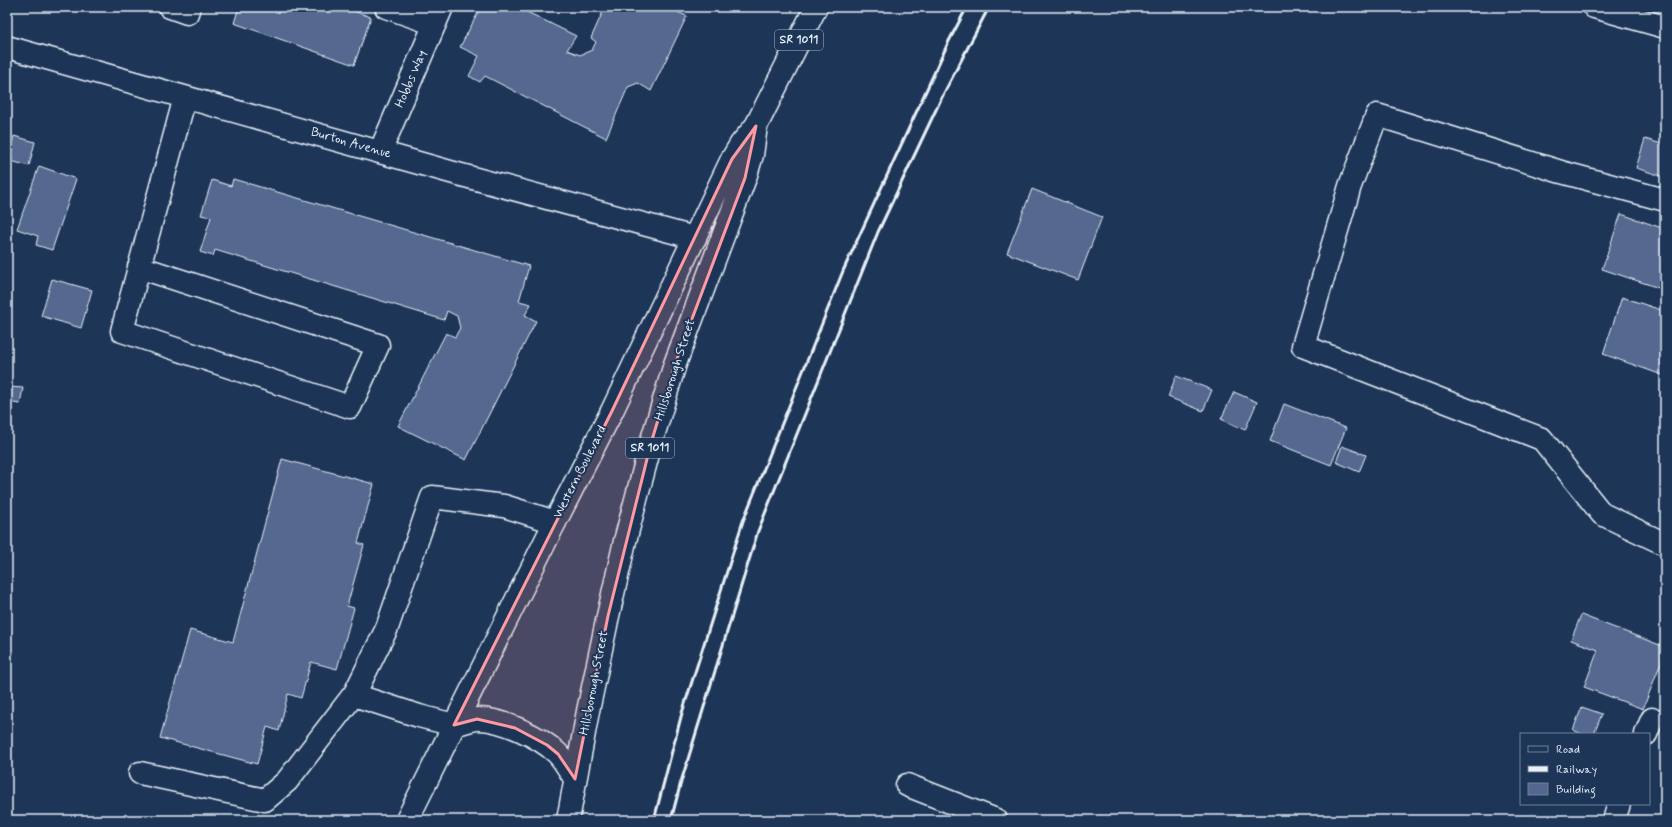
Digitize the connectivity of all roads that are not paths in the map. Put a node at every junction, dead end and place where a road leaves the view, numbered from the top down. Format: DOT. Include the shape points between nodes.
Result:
graph roads {
  1 [pos="170,7"];
  2 [pos="189,7"];
  3 [pos="386,7"];
  4 [pos="816,7"];
  5 [pos="1594,7"];
  6 [pos="438,16"];
  7 [pos="1665,27"];
  8 [pos="7,47"];
  9 [pos="186,97"];
  10 [pos="756,126"];
  11 [pos="380,152"];
  12 [pos="1665,200"];
  13 [pos="694,238"];
  14 [pos="139,267"];
  15 [pos="555,522"];
  16 [pos="1665,544"];
  17 [pos="354,694"];
  18 [pos="454,725"];
  19 [pos="140,773"];
  20 [pos="575,779"];
  21 [pos="907,785"];
  22 [pos="1619,805"];
  23 [pos="406,820"];
  24 [pos="568,820"];
  25 [pos="996,820"];
  26 [pos="1614,820"];
  1 -- 2 [label="main road" via="187,13"];
  3 -- 6 [label="main road"];
  4 -- 10 [label="main road, Hillsborough Street / SR 1011"];
  5 -- 7 [label="main road"];
  6 -- 11 [label="main road, Hobbs Way"];
  8 -- 9 [label="main road, Burton Avenue"];
  9 -- 11 [label="main road, Burton Avenue"];
  9 -- 14 [label="main road"];
  10 -- 13 [label="main road, Western Boulevard" via="740,144"];
  10 -- 20 [label="main road, Hillsborough Street / SR 1011" via="752,155 745,178 674,364 651,443 608,616"];
  11 -- 13 [label="main road, Burton Avenue"];
  12 -- 16 [label="main road" via="1561,172 1377,115 1350,186 1303,346 1542,439 1602,514"];
  13 -- 15 [label="main road, Western Boulevard" via="612,411"];
  14 -- 14 [label="main road" via="122,331 350,407 378,345"];
  15 -- 17 [label="main road" via="504,506 432,497 387,628"];
  15 -- 18 [label="main road, Western Boulevard"];
  17 -- 18 [label="main road"];
  17 -- 19 [label="main road" via="287,781 265,800"];
  18 -- 20 [label="main road" via="477,719 495,721 522,731 558,754"];
  18 -- 23 [label="main road, Western Boulevard"];
  20 -- 24 [label="main road, Hillsborough Street / SR 1011"];
  21 -- 25 [label="main road"];
  22 -- 26 [label="main road"];
}
